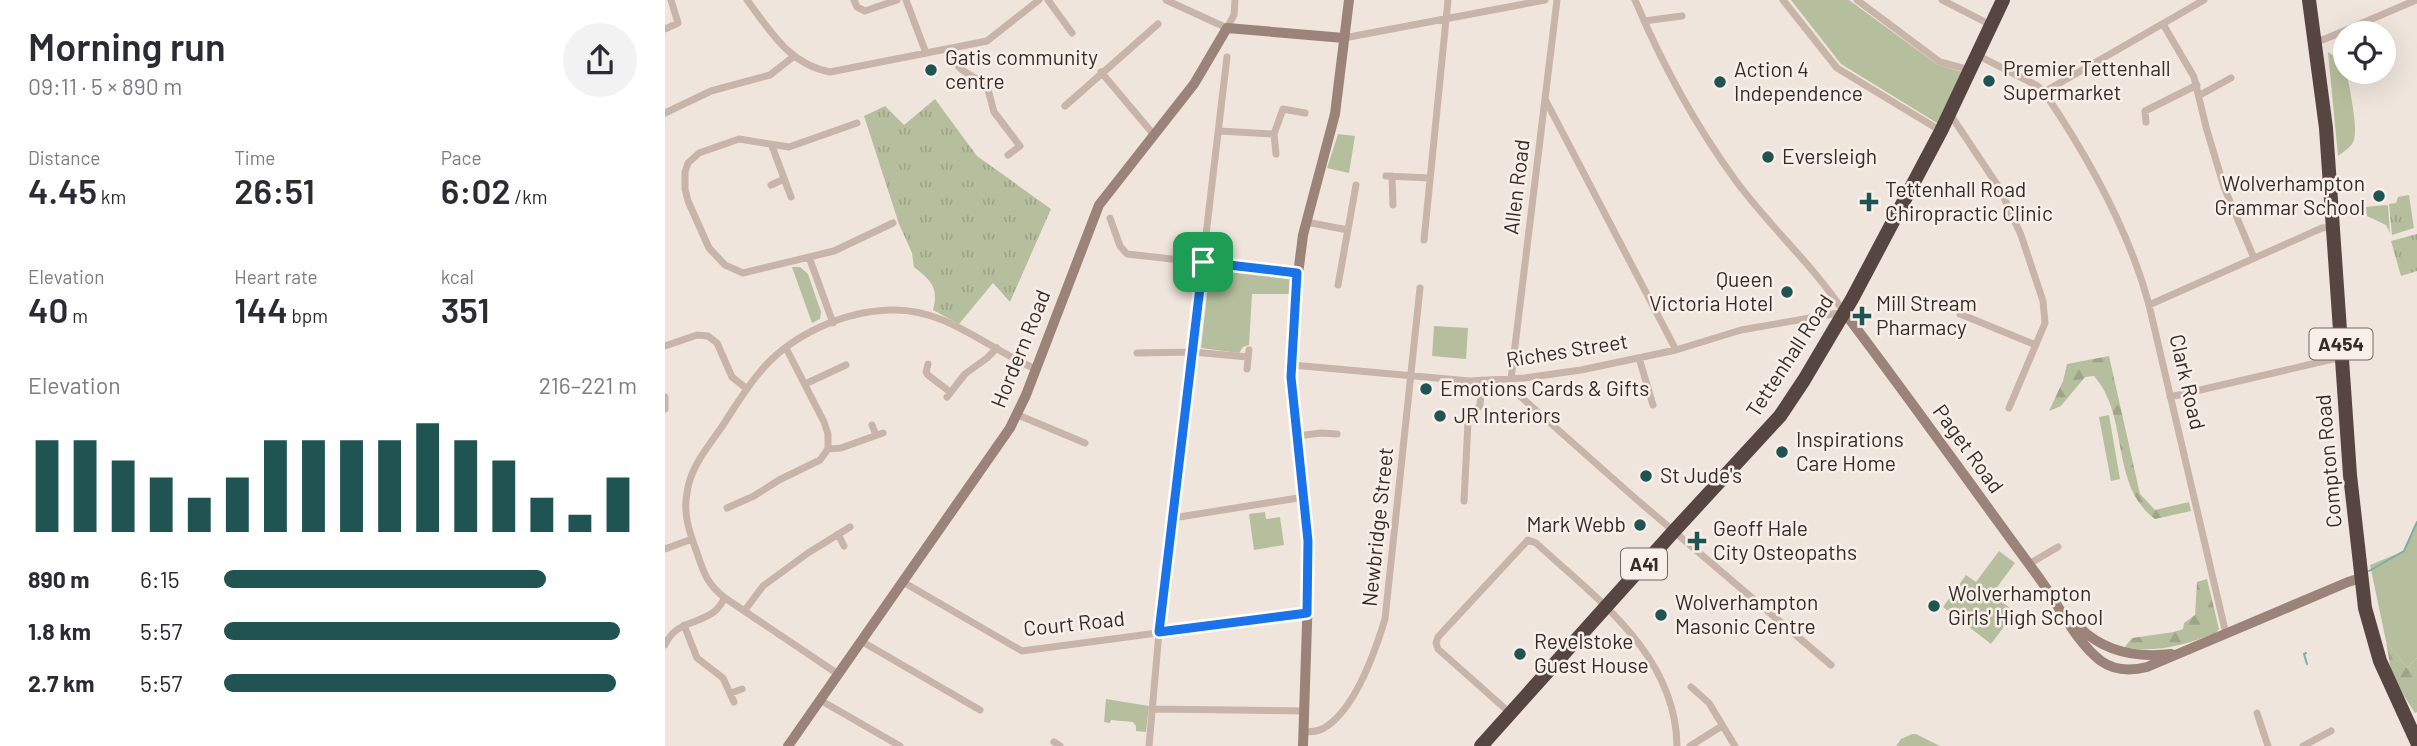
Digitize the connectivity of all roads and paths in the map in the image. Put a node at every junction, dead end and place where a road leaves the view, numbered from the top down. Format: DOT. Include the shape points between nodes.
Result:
graph roads {
  1 [pos="671,0"];
  2 [pos="747,0"];
  3 [pos="854,0"];
  4 [pos="897,0"];
  5 [pos="906,0"];
  6 [pos="1039,0"];
  7 [pos="1048,0"];
  8 [pos="1166,0"];
  9 [pos="1235,0"];
  10 [pos="1349,0"];
  11 [pos="1448,0"];
  12 [pos="1545,0"];
  13 [pos="1557,0"];
  14 [pos="1635,0"];
  15 [pos="1783,0"];
  16 [pos="1857,0"];
  17 [pos="1942,0"];
  18 [pos="2003,0"];
  19 [pos="2204,0"];
  20 [pos="2309,0"];
  21 [pos="2416,0"];
  22 [pos="1682,16"];
  23 [pos="1445,19"];
  24 [pos="1644,21"];
  25 [pos="1157,24"];
  26 [pos="1991,24"];
  27 [pos="2163,24"];
  28 [pos="1227,28"];
  29 [pos="665,29"];
  30 [pos="1072,33"];
  31 [pos="1344,38"];
  32 [pos="2314,42"];
  33 [pos="950,49"];
  34 [pos="926,53"];
  35 [pos="1977,55"];
  36 [pos="793,57"];
  37 [pos="1227,57"];
  38 [pos="1969,70"];
  39 [pos="1101,72"];
  40 [pos="2231,78"];
  41 [pos="2197,85"];
  42 [pos="2044,92"];
  43 [pos="2200,95"];
  44 [pos="1545,99"];
  45 [pos="1065,106"];
  46 [pos="666,111"];
  47 [pos="1305,113"];
  48 [pos="1949,113"];
  49 [pos="2146,122"];
  50 [pos="857,123"];
  51 [pos="1219,131"];
  52 [pos="1941,131"];
  53 [pos="1274,134"];
  54 [pos="1154,135"];
  55 [pos="772,146"];
  56 [pos="1276,154"];
  57 [pos="1008,155"];
  58 [pos="1430,178"];
  59 [pos="784,179"];
  60 [pos="771,185"];
  61 [pos="1356,185"];
  62 [pos="791,197"];
  63 [pos="1393,205"];
  64 [pos="1110,218"];
  65 [pos="1306,222"];
  66 [pos="893,223"];
  67 [pos="2334,226"];
  68 [pos="1347,230"];
  69 [pos="1424,240"];
  70 [pos="809,257"];
  71 [pos="2254,258"];
  72 [pos="1203,262"];
  73 [pos="1297,273"];
  74 [pos="1338,285"];
  75 [pos="1420,288"];
  76 [pos="2149,305"];
  77 [pos="1844,312"];
  78 [pos="1960,314"];
  79 [pos="833,323"];
  80 [pos="2036,345"];
  81 [pos="665,346"];
  82 [pos="786,348"];
  83 [pos="997,348"];
  84 [pos="1676,350"];
  85 [pos="1193,352"];
  86 [pos="1137,353"];
  87 [pos="2342,357"];
  88 [pos="1639,358"];
  89 [pos="927,364"];
  90 [pos="846,365"];
  91 [pos="1292,365"];
  92 [pos="1036,369"];
  93 [pos="1247,369"];
  94 [pos="1412,375"];
  95 [pos="1511,379"];
  96 [pos="1482,380"];
  97 [pos="805,384"];
  98 [pos="747,389"];
  99 [pos="665,397"];
  100 [pos="2170,397"];
  101 [pos="1653,405"];
  102 [pos="2009,408"];
  103 [pos="665,409"];
  104 [pos="1018,415"];
  105 [pos="872,425"];
  106 [pos="1337,435"];
  107 [pos="1297,436"];
  108 [pos="1084,443"];
  109 [pos="828,449"];
  110 [pos="732,496"];
  111 [pos="1304,497"];
  112 [pos="1464,501"];
  113 [pos="1173,518"];
  114 [pos="850,527"];
  115 [pos="1674,531"];
  116 [pos="838,534"];
  117 [pos="692,539"];
  118 [pos="843,546"];
  119 [pos="2058,547"];
  120 [pos="665,549"];
  121 [pos="2029,564"];
  122 [pos="2361,579"];
  123 [pos="903,582"];
  124 [pos="725,598"];
  125 [pos="1605,606"];
  126 [pos="2061,608"];
  127 [pos="745,610"];
  128 [pos="1307,613"];
  129 [pos="684,625"];
  130 [pos="1159,632"];
  131 [pos="2226,634"];
  132 [pos="861,641"];
  133 [pos="665,645"];
  134 [pos="2177,653"];
  135 [pos="1831,665"];
  136 [pos="838,674"];
  137 [pos="1691,687"];
  138 [pos="742,690"];
  139 [pos="731,693"];
  140 [pos="820,700"];
  141 [pos="734,702"];
  142 [pos="1153,709"];
  143 [pos="980,710"];
  144 [pos="1304,711"];
  145 [pos="1510,713"];
  146 [pos="2257,713"];
  147 [pos="1722,726"];
  148 [pos="2331,730"];
  149 [pos="1303,732"];
  150 [pos="2417,742"];
  151 [pos="788,746"];
  152 [pos="900,746"];
  153 [pos="1149,746"];
  154 [pos="1303,746"];
  155 [pos="1481,746"];
  156 [pos="1677,746"];
  157 [pos="1690,746"];
  158 [pos="1735,746"];
  159 [pos="2268,746"];
  160 [pos="2303,746"];
  1 -- 29 [label="street" via="678,23"];
  2 -- 36 [label="street"];
  3 -- 4 [label="street" via="865,11"];
  5 -- 34 [label="street"];
  6 -- 33 [label="street" via="991,39"];
  7 -- 30 [label="street"];
  8 -- 28 [label="street"];
  9 -- 28 [label="street"];
  10 -- 31 [label="street"];
  11 -- 23 [label="street"];
  12 -- 23 [label="street"];
  13 -- 44 [label="street, Allen Road"];
  14 -- 24 [label="street"];
  15 -- 52 [label="street" via="1837,68"];
  16 -- 38 [label="street" via="1940,62"];
  17 -- 26 [label="street"];
  18 -- 26 [label="highway, Tettenhall Road / A41"];
  19 -- 27 [label="street"];
  20 -- 32 [label="highway, Compton Road / A454"];
  21 -- 32 [label="street"];
  22 -- 24 [label="street"];
  23 -- 31 [label="street"];
  23 -- 58 [label="street"];
  24 -- 77 [label="street" via="1685,102 1730,172"];
  25 -- 39 [label="street"];
  26 -- 35 [label="highway, Tettenhall Road / A41"];
  27 -- 41 [label="street"];
  27 -- 42 [label="street"];
  28 -- 31 [label="street"];
  28 -- 54 [label="street, Hordern Road" via="1203,72"];
  31 -- 65 [label="street" via="1335,114"];
  32 -- 67 [label="highway, Compton Road / A454"];
  33 -- 34 [label="street"];
  33 -- 57 [label="street" via="960,68 987,86 994,112 1020,146"];
  34 -- 36 [label="street" via="830,72"];
  35 -- 38 [label="highway, Tettenhall Road / A41"];
  35 -- 42 [label="street, Clark Road"];
  36 -- 46 [label="street" via="770,75 711,91"];
  37 -- 51 [label="street"];
  38 -- 48 [label="highway, Tettenhall Road / A41"];
  39 -- 45 [label="street"];
  39 -- 54 [label="street"];
  40 -- 43 [label="street"];
  41 -- 43 [label="street"];
  41 -- 49 [label="street" via="2145,111"];
  42 -- 76 [label="street, Clark Road" via="2101,187"];
  43 -- 71 [label="street" via="2224,187"];
  44 -- 84 [label="street"];
  44 -- 95 [label="street, Allen Road"];
  47 -- 53 [label="street" via="1283,109"];
  48 -- 52 [label="highway, Tettenhall Road / A41"];
  48 -- 80 [label="street" via="2000,189 2021,235 2045,308 2045,323"];
  50 -- 55 [label="street" via="789,147"];
  51 -- 53 [label="street"];
  51 -- 72 [label="street"];
  52 -- 77 [label="highway, Tettenhall Road / A41"];
  53 -- 56 [label="street"];
  54 -- 92 [label="street, Hordern Road" via="1099,205"];
  55 -- 59 [label="street"];
  55 -- 70 [label="street" via="739,139 699,153 685,172 688,201 709,248 734,270 750,272"];
  58 -- 63 [label="street" via="1389,176"];
  58 -- 69 [label="street"];
  59 -- 60 [label="street"];
  59 -- 62 [label="street"];
  61 -- 68 [label="street"];
  64 -- 72 [label="street" via="1126,254"];
  65 -- 68 [label="street"];
  65 -- 73 [label="street"];
  66 -- 70 [label="street" via="834,251"];
  67 -- 71 [label="street"];
  67 -- 87 [label="highway, Compton Road / A454"];
  68 -- 74 [label="street"];
  70 -- 79 [label="street"];
  71 -- 76 [label="street"];
  72 -- 73 [label="street"];
  72 -- 85 [label="street"];
  73 -- 91 [label="street"];
  75 -- 94 [label="street, Newbridge Street"];
  76 -- 100 [label="street, Clark Road"];
  77 -- 84 [label="street, Riches Street" via="1741,330"];
  77 -- 115 [label="highway, Tettenhall Road / A41" via="1780,416"];
  77 -- 121 [label="street, Paget Road"];
  78 -- 80 [label="street" via="1980,316"];
  79 -- 82 [label="street"];
  79 -- 83 [label="street" via="874,311 917,311 934,315"];
  80 -- 102 [label="street"];
  81 -- 98 [label="street" via="708,336 717,343 733,377"];
  82 -- 97 [label="street"];
  82 -- 98 [label="street"];
  83 -- 89 [label="street" via="949,394 926,374"];
  83 -- 92 [label="street"];
  84 -- 88 [label="street, Riches Street"];
  85 -- 86 [label="street"];
  85 -- 93 [label="street" via="1248,354"];
  85 -- 113 [label="street"];
  87 -- 100 [label="street"];
  87 -- 122 [label="highway, Compton Road / A454"];
  88 -- 95 [label="street, Riches Street"];
  88 -- 101 [label="street"];
  90 -- 97 [label="street"];
  91 -- 94 [label="street, Riches Street"];
  91 -- 107 [label="street"];
  92 -- 104 [label="street, Hordern Road"];
  94 -- 96 [label="street, Riches Street"];
  94 -- 149 [label="street, Newbridge Street" via="1385,619 1348,704 1326,727"];
  95 -- 96 [label="street, Riches Street"];
  95 -- 115 [label="street" via="1512,388 1525,402"];
  96 -- 112 [label="street" via="1480,405 1468,422"];
  97 -- 109 [label="street" via="824,422"];
  98 -- 117 [label="street" via="692,474 685,508"];
  99 -- 103 [label="street"];
  100 -- 131 [label="street, Clark Road"];
  104 -- 108 [label="street"];
  104 -- 123 [label="street, Hordern Road"];
  105 -- 109 [label="street" via="879,434"];
  106 -- 107 [label="street"];
  107 -- 111 [label="street"];
  109 -- 110 [label="street" via="812,466 731,506"];
  111 -- 113 [label="street"];
  111 -- 128 [label="street"];
  113 -- 130 [label="street"];
  114 -- 116 [label="street"];
  115 -- 125 [label="highway, Tettenhall Road / A41"];
  115 -- 135 [label="street"];
  116 -- 118 [label="street"];
  116 -- 127 [label="street" via="763,586"];
  117 -- 120 [label="street"];
  117 -- 124 [label="street" via="704,577"];
  119 -- 121 [label="street"];
  121 -- 126 [label="street, Paget Road"];
  122 -- 131 [label="street"];
  122 -- 150 [label="highway, Compton Road / A454" via="2375,649"];
  123 -- 130 [label="street, Court Road" via="1022,651"];
  123 -- 132 [label="street, Hordern Road"];
  124 -- 127 [label="street"];
  124 -- 129 [label="street" via="711,614"];
  125 -- 145 [label="highway, Tettenhall Road / A41"];
  125 -- 145 [label="street" via="1528,540 1438,637 1438,649"];
  125 -- 156 [label="street" via="1658,669 1674,712"];
  126 -- 134 [label="street, Paget Road" via="2088,636 2107,647 2138,655"];
  126 -- 134 [label="street, Paget Road" via="2091,651 2108,665 2137,670"];
  127 -- 136 [label="street"];
  128 -- 130 [label="street, Court Road"];
  128 -- 144 [label="street"];
  129 -- 133 [label="street"];
  129 -- 139 [label="street" via="698,658 723,678"];
  130 -- 142 [label="street"];
  131 -- 134 [label="street, Paget Road"];
  132 -- 136 [label="street, Hordern Road"];
  132 -- 143 [label="street"];
  136 -- 140 [label="street, Hordern Road"];
  137 -- 147 [label="street" via="1709,703"];
  138 -- 139 [label="street"];
  139 -- 141 [label="street"];
  140 -- 151 [label="street, Hordern Road"];
  140 -- 152 [label="street"];
  142 -- 144 [label="street"];
  142 -- 153 [label="street"];
  144 -- 149 [label="street"];
  145 -- 155 [label="highway, Tettenhall Road / A41"];
  146 -- 159 [label="street"];
  147 -- 157 [label="street"];
  147 -- 158 [label="street"];
  148 -- 160 [label="street"];
  149 -- 154 [label="street"];
}
